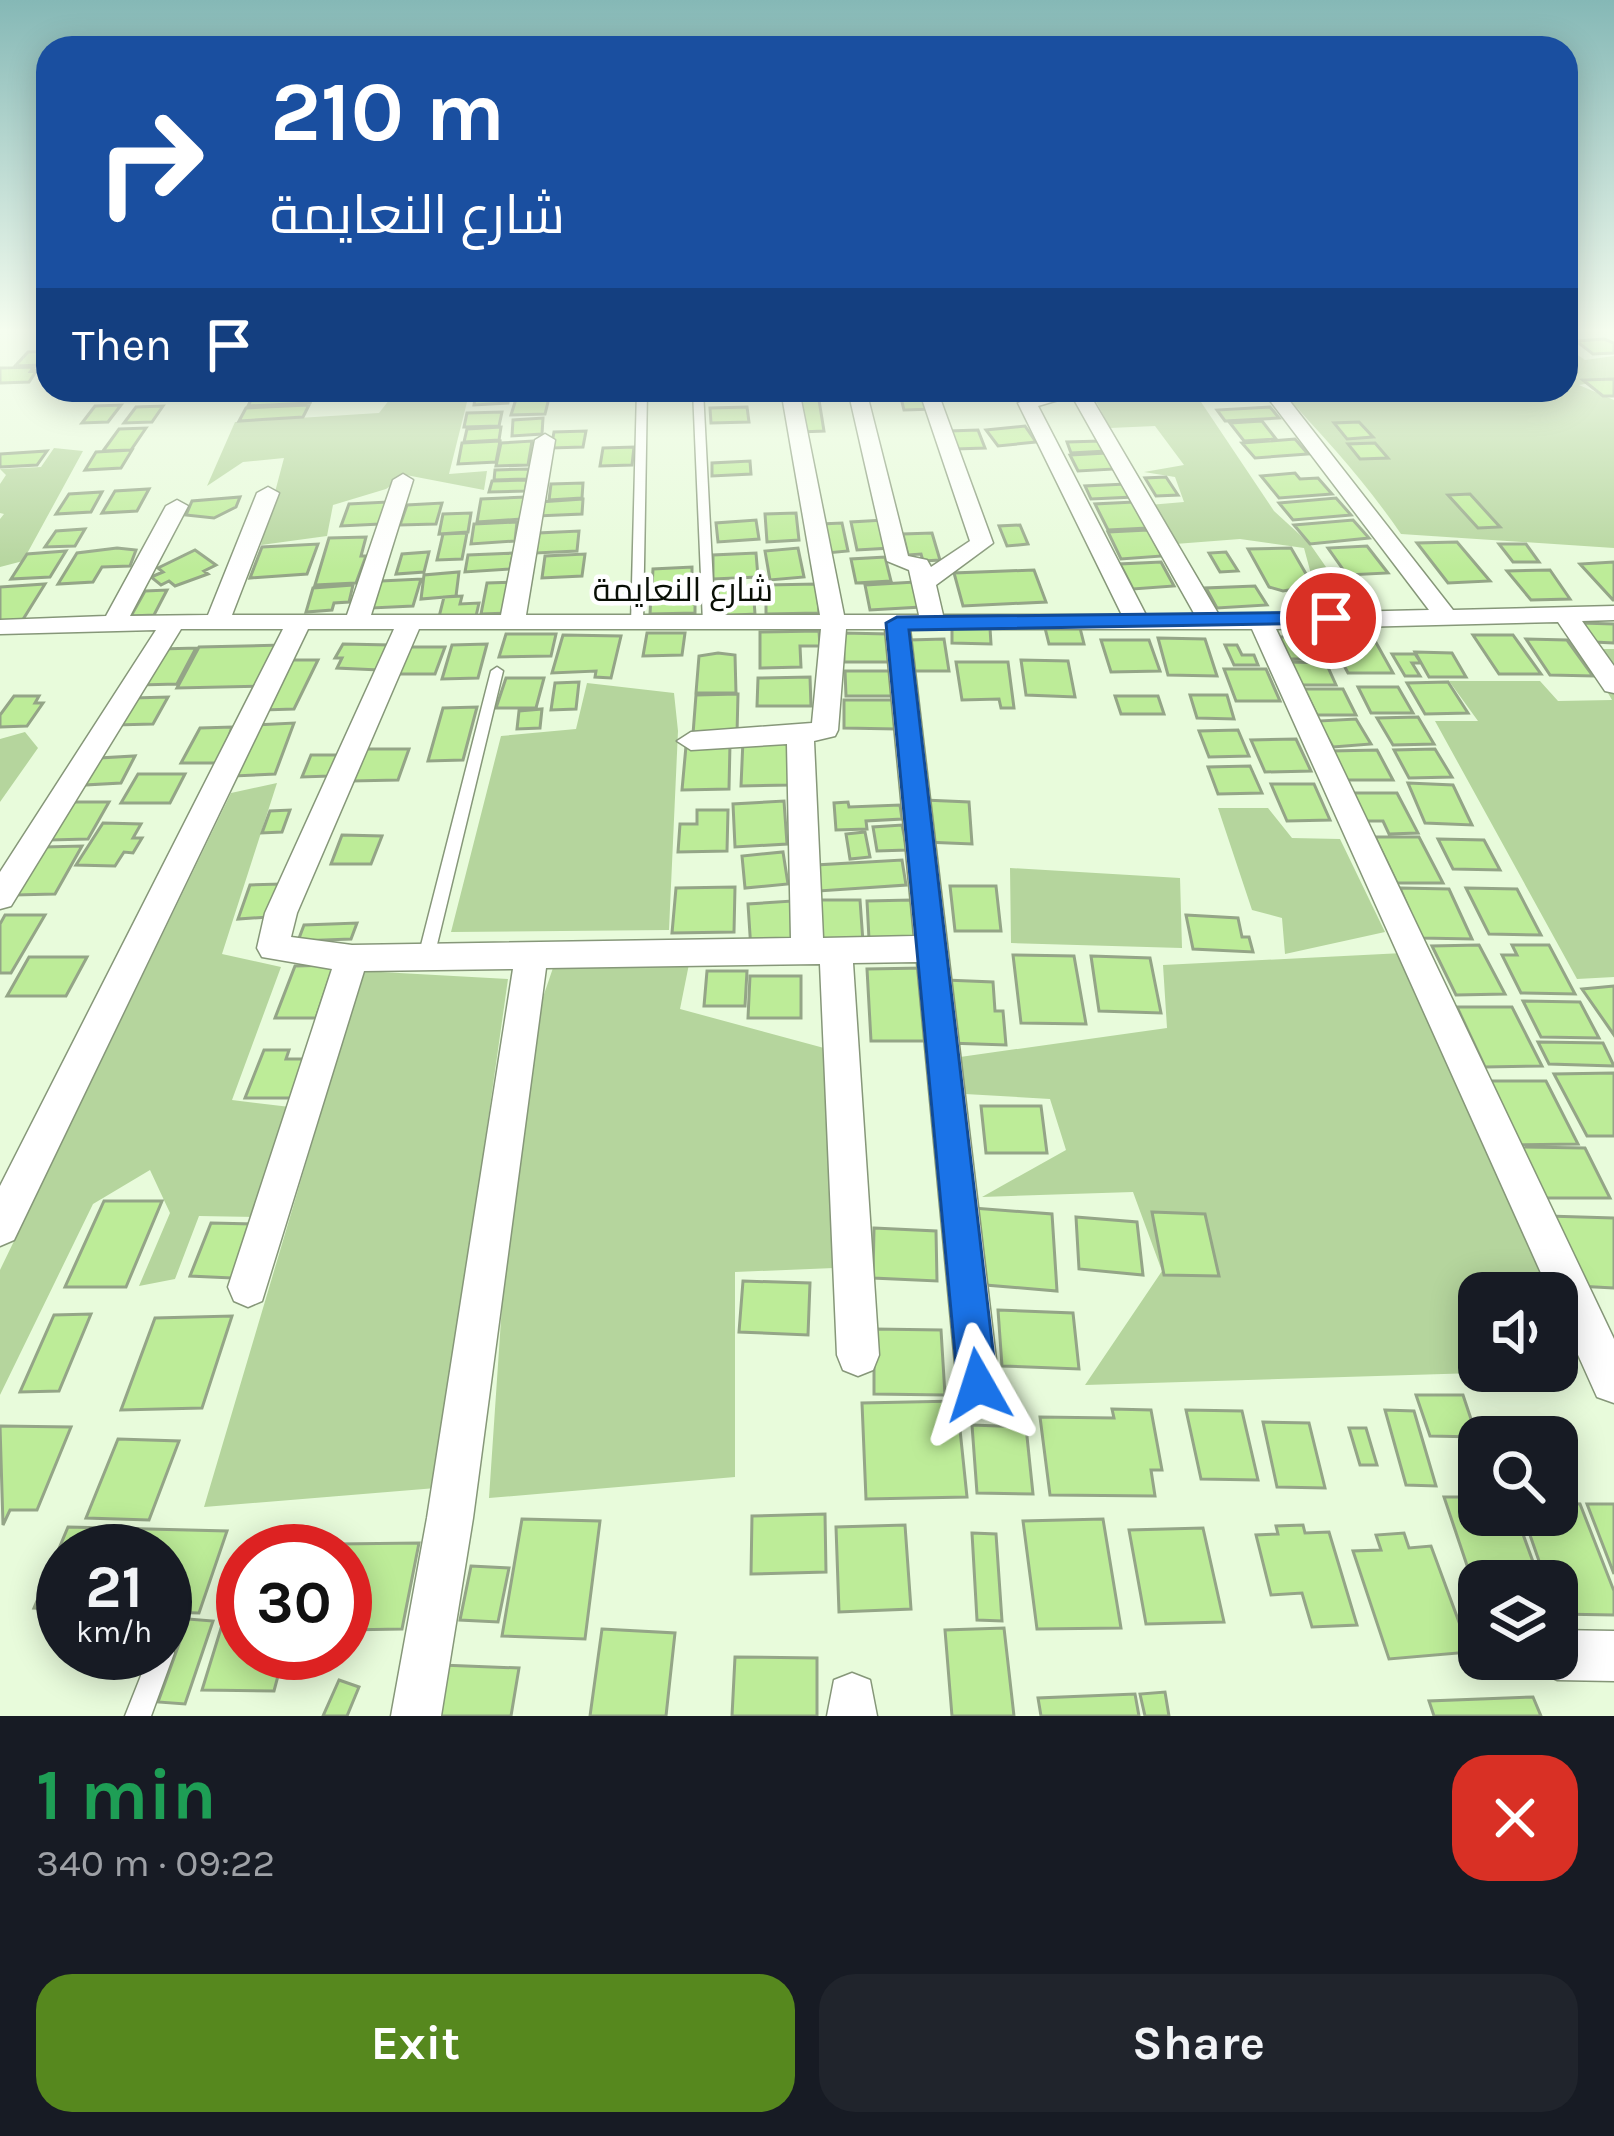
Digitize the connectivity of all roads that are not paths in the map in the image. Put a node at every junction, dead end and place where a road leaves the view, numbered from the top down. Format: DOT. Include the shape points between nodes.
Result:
graph roads {
  1 [pos="642,409"];
  2 [pos="699,409"];
  3 [pos="794,409"];
  4 [pos="862,409"];
  5 [pos="935,409"];
  6 [pos="1030,409"];
  7 [pos="1086,409"];
  8 [pos="1286,409"];
  9 [pos="545,440"];
  10 [pos="403,480"];
  11 [pos="268,493"];
  12 [pos="177,506"];
  13 [pos="923,583"];
  14 [pos="1564,613"];
  15 [pos="1614,613"];
  16 [pos="1444,615"];
  17 [pos="173,622"];
  18 [pos="1211,622"];
  19 [pos="1261,622"];
  20 [pos="409,623"];
  21 [pos="512,623"];
  22 [pos="637,623"];
  23 [pos="709,623"];
  24 [pos="834,623"];
  25 [pos="897,623"];
  26 [pos="933,623"];
  27 [pos="1138,623"];
  28 [pos="114,624"];
  29 [pos="215,624"];
  30 [pos="298,624"];
  31 [pos="356,624"];
  32 [pos="0,627"];
  33 [pos="497,671"];
  34 [pos="1614,685"];
  35 [pos="800,734"];
  36 [pos="691,741"];
  37 [pos="0,897"];
  38 [pos="932,950"];
  39 [pos="821,951"];
  40 [pos="531,956"];
  41 [pos="426,957"];
  42 [pos="352,958"];
  43 [pos="0,1227"];
  44 [pos="248,1287"];
  45 [pos="858,1355"];
  46 [pos="1612,1382"];
  47 [pos="978,1385"];
  48 [pos="1578,1655"];
  49 [pos="1614,1656"];
  50 [pos="152,1680"];
  51 [pos="138,1716"];
  52 [pos="416,1716"];
  1 -- 22 [label="lane"];
  2 -- 23 [label="lane"];
  3 -- 24 [label="street"];
  4 -- 13 [label="street" via="898,561 919,565"];
  5 -- 13 [label="street" via="982,543"];
  6 -- 27 [label="street"];
  7 -- 18 [label="street"];
  8 -- 16 [label="street"];
  9 -- 21 [label="street"];
  10 -- 31 [label="street"];
  11 -- 29 [label="street"];
  12 -- 28 [label="street"];
  13 -- 26 [label="street"];
  14 -- 15 [label="street, شارع النعايمة"];
  14 -- 16 [label="street, شارع النعايمة"];
  14 -- 34 [label="street"];
  16 -- 19 [label="street, شارع النعايمة"];
  17 -- 28 [label="street, شارع النعايمة"];
  17 -- 29 [label="street, شارع النعايمة"];
  17 -- 37 [label="street"];
  18 -- 19 [label="street, شارع النعايمة"];
  18 -- 27 [label="street, شارع النعايمة"];
  19 -- 46 [label="street"];
  20 -- 21 [label="street, شارع النعايمة"];
  20 -- 31 [label="street, شارع النعايمة"];
  20 -- 42 [label="street" via="281,913 273,948"];
  21 -- 22 [label="street, شارع النعايمة"];
  22 -- 23 [label="street, شارع النعايمة"];
  23 -- 24 [label="street, شارع النعايمة"];
  24 -- 25 [label="street, شارع النعايمة"];
  24 -- 35 [label="street" via="825,730"];
  25 -- 26 [label="street, شارع النعايمة"];
  25 -- 38 [label="street"];
  26 -- 27 [label="street, شارع النعايمة"];
  28 -- 32 [label="street, شارع النعايمة"];
  29 -- 30 [label="street, شارع النعايمة"];
  30 -- 31 [label="street, شارع النعايمة"];
  30 -- 43 [label="street"];
  33 -- 41 [label="lane"];
  35 -- 36 [label="street"];
  35 -- 39 [label="street"];
  38 -- 39 [label="street"];
  38 -- 47 [label="street"];
  39 -- 40 [label="street"];
  39 -- 45 [label="street"];
  40 -- 41 [label="street"];
  40 -- 52 [label="street"];
  41 -- 42 [label="street"];
  42 -- 44 [label="street"];
  48 -- 49 [label="street"];
  50 -- 51 [label="lane"];
}
